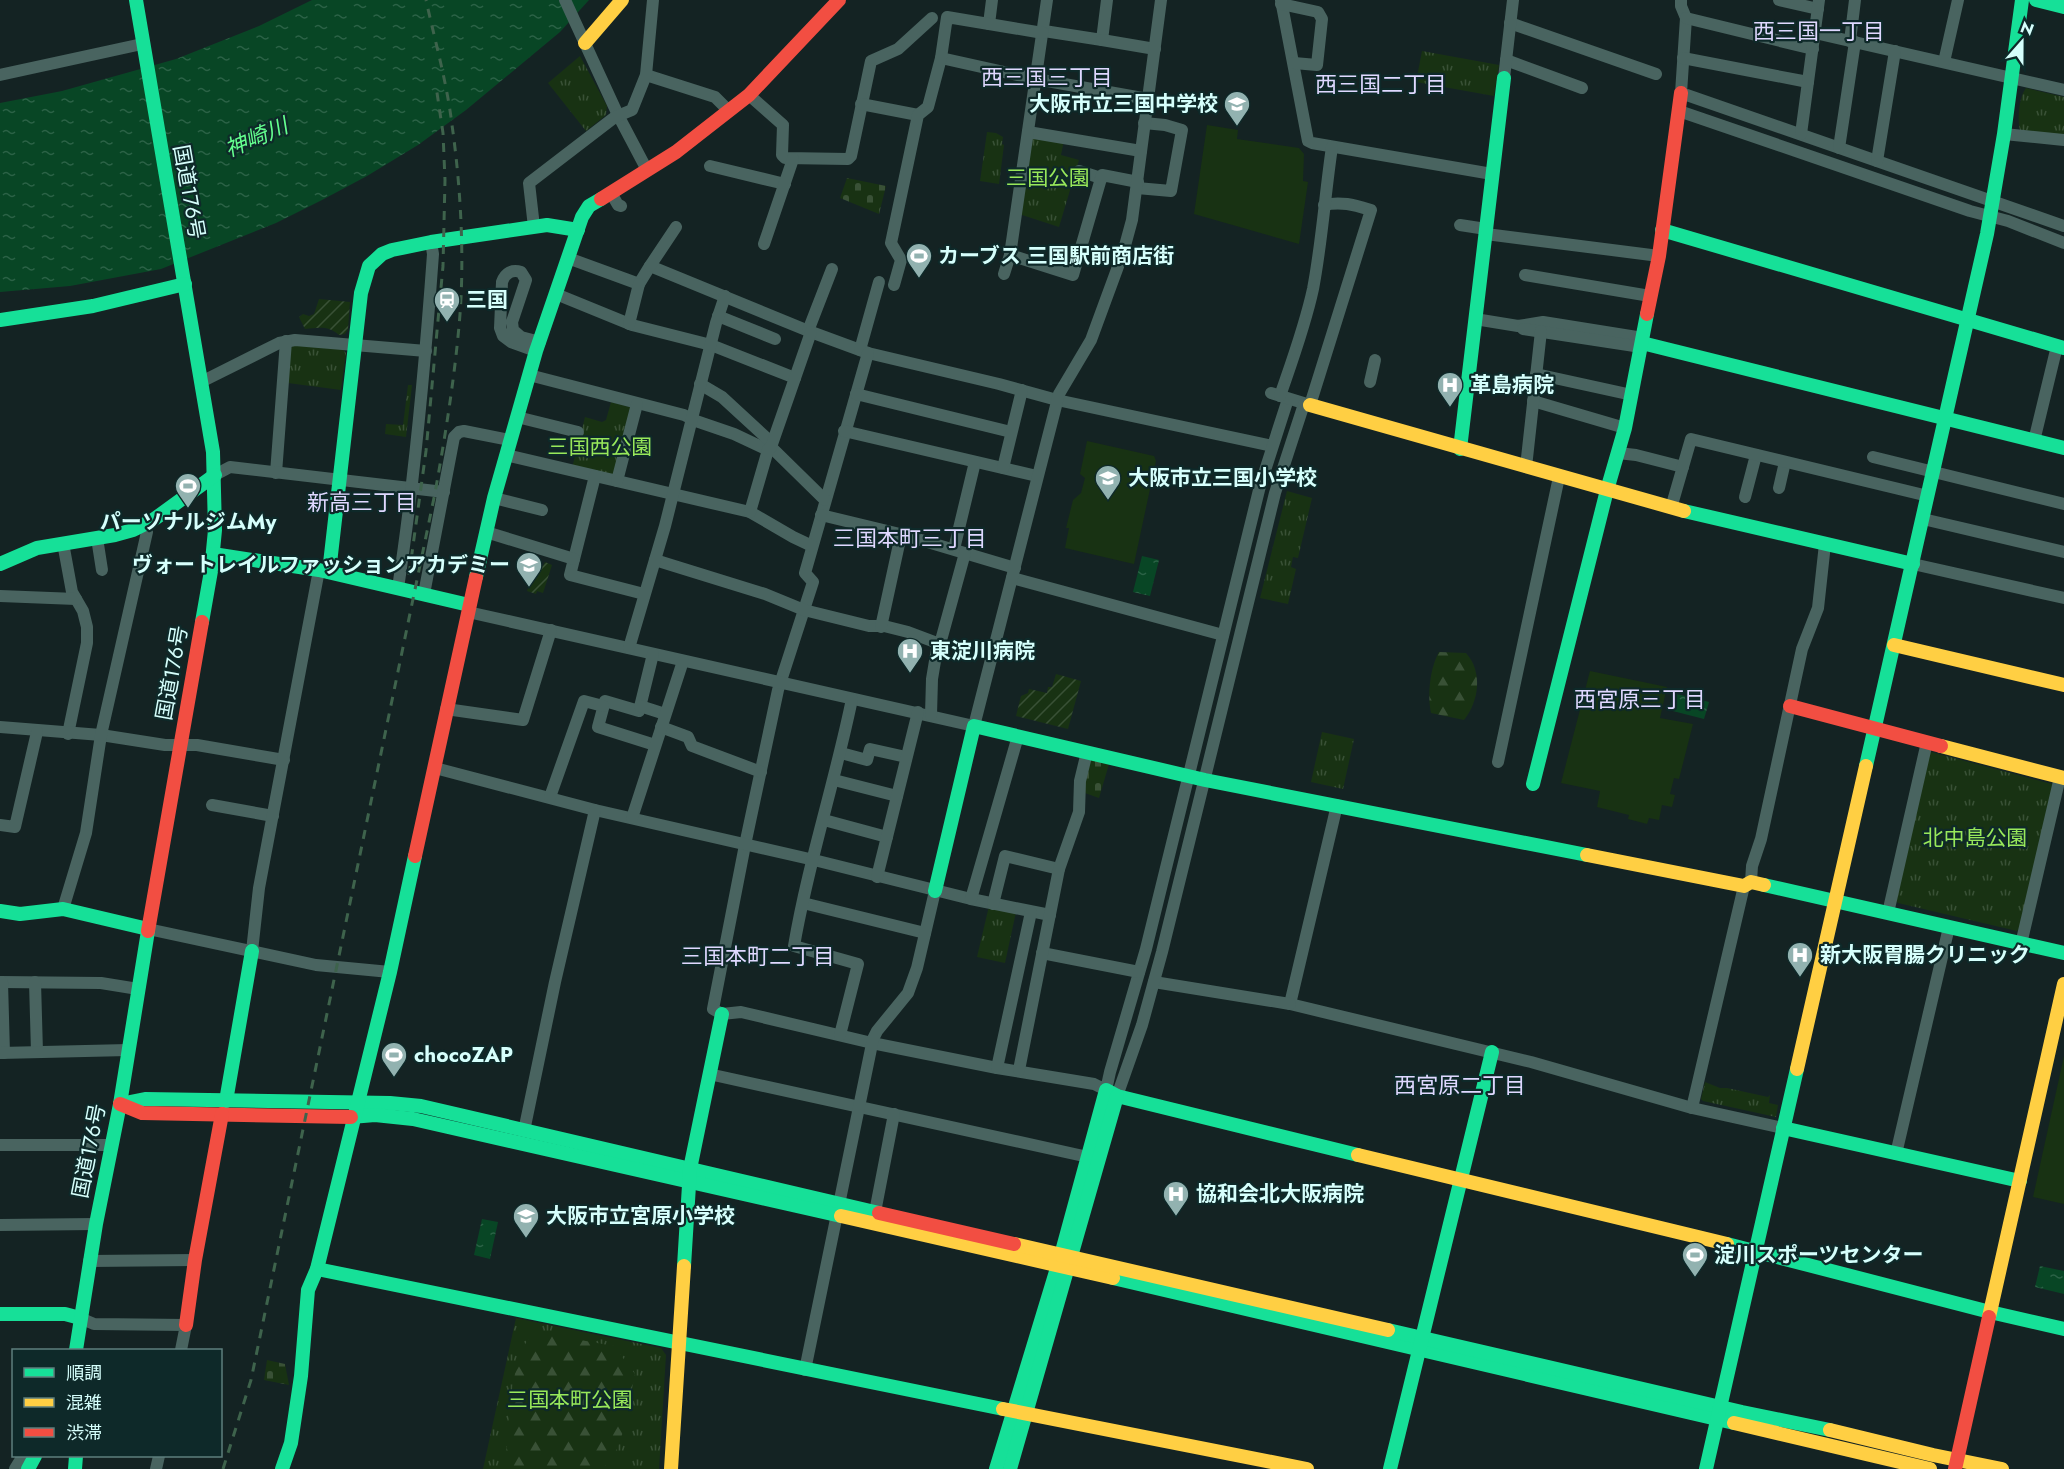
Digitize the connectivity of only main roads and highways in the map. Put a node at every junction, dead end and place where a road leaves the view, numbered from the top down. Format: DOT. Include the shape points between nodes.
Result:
graph roads {
  1 [pos="136,0"];
  2 [pos="622,0"];
  3 [pos="839,0"];
  4 [pos="2022,0"];
  5 [pos="2036,0"];
  6 [pos="2064,7"];
  7 [pos="584,40"];
  8 [pos="1504,78"];
  9 [pos="1681,93"];
  10 [pos="578,230"];
  11 [pos="1662,230"];
  12 [pos="184,280"];
  13 [pos="1968,319"];
  14 [pos="0,320"];
  15 [pos="1642,342"];
  16 [pos="2061,347"];
  17 [pos="1307,405"];
  18 [pos="1945,419"];
  19 [pos="2064,448"];
  20 [pos="1460,449"];
  21 [pos="215,475"];
  22 [pos="1607,490"];
  23 [pos="213,554"];
  24 [pos="0,564"];
  25 [pos="1913,564"];
  26 [pos="324,571"];
  27 [pos="468,609"];
  28 [pos="1894,645"];
  29 [pos="2064,686"];
  30 [pos="1790,706"];
  31 [pos="1875,729"];
  32 [pos="2062,778"];
  33 [pos="1533,784"];
  34 [pos="935,891"];
  35 [pos="1836,901"];
  36 [pos="0,911"];
  37 [pos="148,929"];
  38 [pos="252,951"];
  39 [pos="2064,953"];
  40 [pos="2064,984"];
  41 [pos="722,1014"];
  42 [pos="1492,1052"];
  43 [pos="1112,1093"];
  44 [pos="356,1102"];
  45 [pos="120,1104"];
  46 [pos="224,1108"];
  47 [pos="353,1117"];
  48 [pos="1783,1128"];
  49 [pos="689,1175"];
  50 [pos="1460,1180"];
  51 [pos="2020,1180"];
  52 [pos="839,1210"];
  53 [pos="1756,1251"];
  54 [pos="1065,1262"];
  55 [pos="317,1269"];
  56 [pos="1990,1312"];
  57 [pos="0,1314"];
  58 [pos="81,1318"];
  59 [pos="0,1323"];
  60 [pos="186,1325"];
  61 [pos="2064,1329"];
  62 [pos="678,1343"];
  63 [pos="1420,1343"];
  64 [pos="76,1349"];
  65 [pos="1020,1411"];
  66 [pos="1719,1412"];
  67 [pos="296,1443"];
  68 [pos="1956,1464"];
  69 [pos="282,1469"];
  70 [pos="293,1469"];
  71 [pos="671,1469"];
  72 [pos="996,1469"];
  73 [pos="1010,1469"];
  74 [pos="1307,1469"];
  75 [pos="1390,1469"];
  76 [pos="1706,1469"];
  77 [pos="1930,1469"];
  78 [pos="2001,1469"];
  1 -- 12 [label="main road, 国道176号"];
  2 -- 7 [label="main road"];
  3 -- 10 [label="main road" via="749,95 676,152 589,206"];
  4 -- 13 [label="main road" via="1993,201"];
  5 -- 6 [label="main road"];
  8 -- 20 [label="main road"];
  9 -- 11 [label="main road"];
  10 -- 26 [label="main road" via="553,225 431,242 387,252 369,266 363,281"];
  10 -- 27 [label="main road" via="510,440"];
  11 -- 13 [label="main road"];
  11 -- 15 [label="main road"];
  12 -- 14 [label="main road" via="78,309"];
  12 -- 21 [label="main road, 国道176号"];
  13 -- 16 [label="main road"];
  13 -- 18 [label="main road"];
  15 -- 18 [label="main road"];
  15 -- 22 [label="main road" via="1625,428"];
  17 -- 20 [label="main road"];
  18 -- 19 [label="main road"];
  18 -- 25 [label="main road"];
  20 -- 22 [label="main road"];
  21 -- 23 [label="main road, 国道176号"];
  21 -- 24 [label="main road" via="144,525 121,534 37,548"];
  22 -- 25 [label="main road"];
  22 -- 33 [label="main road"];
  23 -- 26 [label="main road"];
  23 -- 37 [label="main road, 国道176号"];
  25 -- 28 [label="main road"];
  26 -- 27 [label="main road" via="424,594"];
  27 -- 44 [label="main road" via="390,972"];
  28 -- 29 [label="main road"];
  28 -- 31 [label="main road"];
  30 -- 31 [label="main road"];
  31 -- 32 [label="main road"];
  31 -- 35 [label="main road"];
  34 -- 35 [label="main road" via="974,726 1205,780"];
  35 -- 39 [label="main road"];
  35 -- 48 [label="main road"];
  36 -- 37 [label="main road" via="21,914 63,909"];
  37 -- 45 [label="main road, 国道176号"];
  38 -- 46 [label="main road"];
  40 -- 51 [label="main road"];
  41 -- 49 [label="main road"];
  42 -- 50 [label="main road"];
  43 -- 50 [label="main road"];
  43 -- 54 [label="main road"];
  43 -- 54 [label="main road" via="1088,1156"];
  44 -- 46 [label="main road"];
  44 -- 47 [label="main road"];
  44 -- 49 [label="main road" via="421,1106"];
  45 -- 46 [label="main road" via="142,1113"];
  45 -- 58 [label="main road, 国道176号"];
  46 -- 47 [label="main road"];
  46 -- 60 [label="main road"];
  47 -- 49 [label="main road" via="413,1119"];
  47 -- 55 [label="main road"];
  48 -- 51 [label="main road"];
  48 -- 53 [label="main road"];
  49 -- 52 [label="main road"];
  49 -- 62 [label="main road"];
  50 -- 53 [label="main road"];
  50 -- 63 [label="main road"];
  51 -- 56 [label="main road"];
  52 -- 54 [label="main road"];
  52 -- 54 [label="main road" via="875,1212"];
  53 -- 56 [label="main road"];
  53 -- 66 [label="main road"];
  54 -- 63 [label="main road"];
  54 -- 65 [label="main road"];
  55 -- 62 [label="main road"];
  55 -- 67 [label="main road" via="312,1382"];
  56 -- 61 [label="main road"];
  56 -- 68 [label="main road"];
  57 -- 58 [label="main road" via="65,1314"];
  58 -- 59 [label="main road"];
  58 -- 64 [label="main road, 国道176号"];
  62 -- 65 [label="main road"];
  62 -- 71 [label="main road"];
  63 -- 66 [label="main road"];
  63 -- 75 [label="main road"];
  65 -- 72 [label="main road"];
  65 -- 73 [label="main road"];
  65 -- 74 [label="main road"];
  66 -- 68 [label="main road"];
  66 -- 76 [label="main road"];
  66 -- 77 [label="main road"];
  67 -- 69 [label="main road"];
  67 -- 70 [label="main road"];
  68 -- 78 [label="main road"];
}
